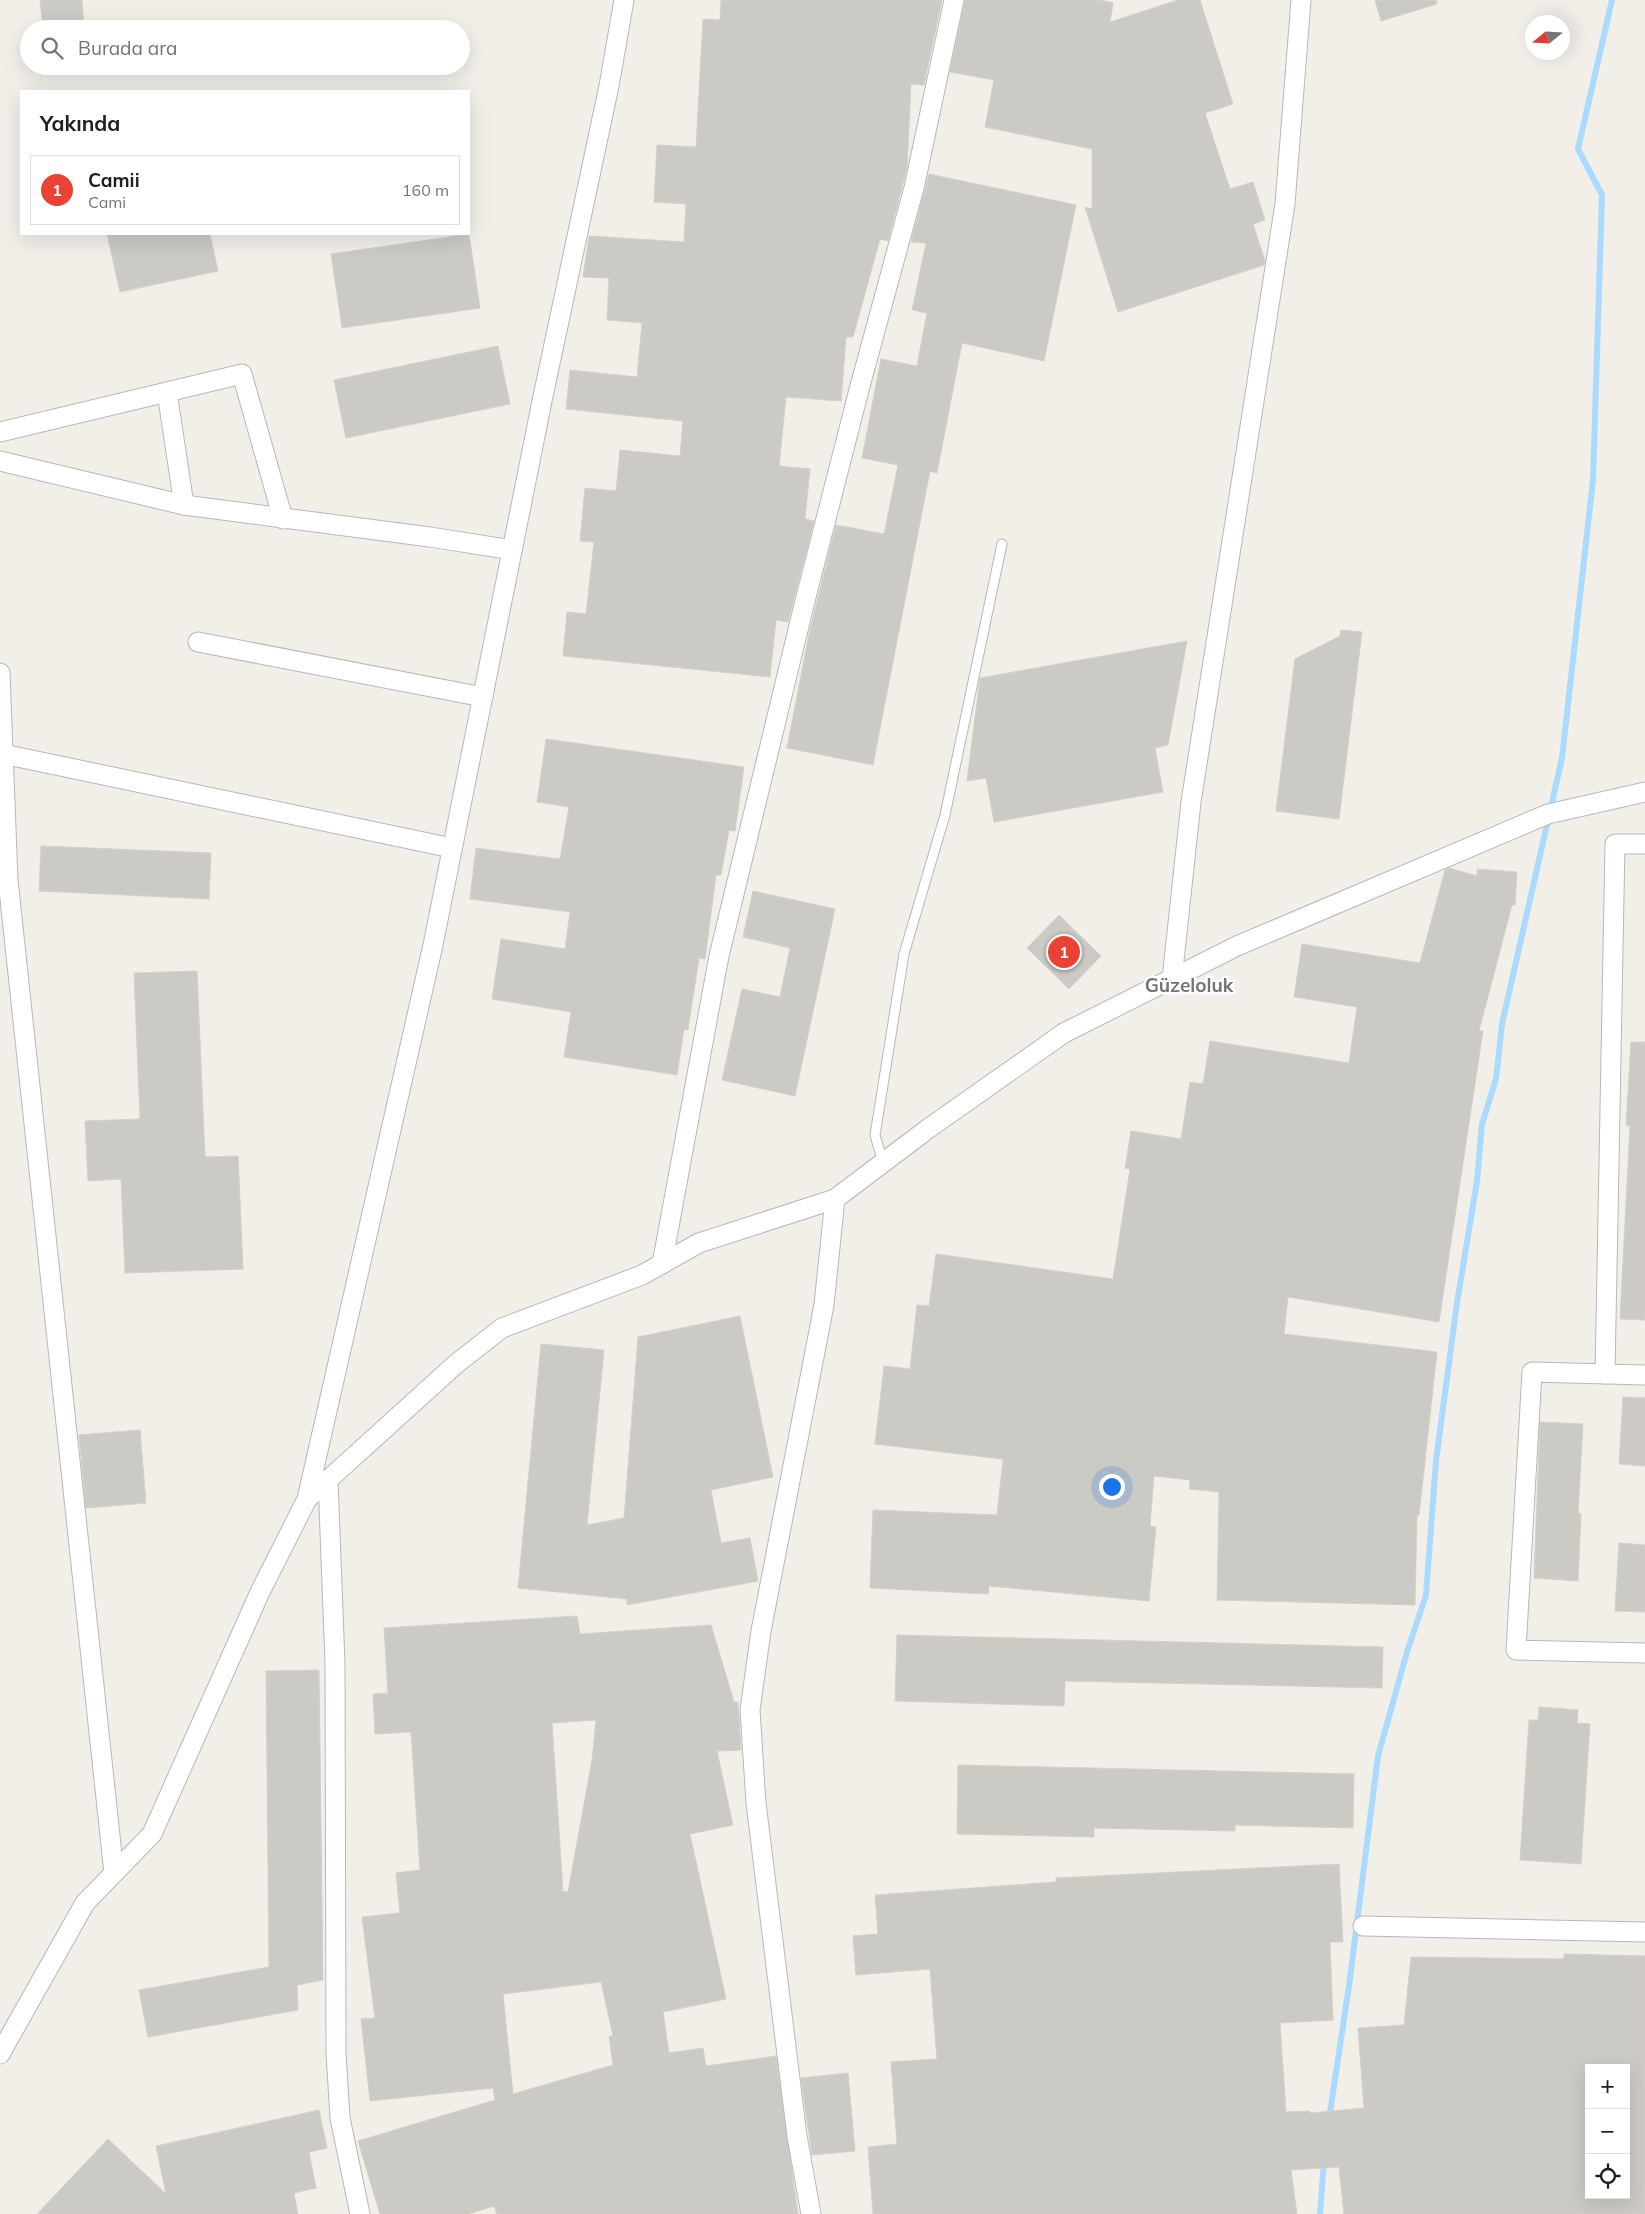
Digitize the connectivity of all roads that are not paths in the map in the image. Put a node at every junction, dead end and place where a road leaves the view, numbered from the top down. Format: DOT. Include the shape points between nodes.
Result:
graph roads {
  1 [pos="624,0"];
  2 [pos="954,0"];
  3 [pos="1301,0"];
  4 [pos="167,392"];
  5 [pos="0,432"];
  6 [pos="0,461"];
  7 [pos="184,504"];
  8 [pos="283,519"];
  9 [pos="1002,544"];
  10 [pos="512,550"];
  11 [pos="198,642"];
  12 [pos="0,674"];
  13 [pos="483,697"];
  14 [pos="3,754"];
  15 [pos="1645,792"];
  16 [pos="1645,844"];
  17 [pos="452,848"];
  18 [pos="1172,978"];
  19 [pos="882,1163"];
  20 [pos="835,1198"];
  21 [pos="662,1264"];
  22 [pos="1606,1374"];
  23 [pos="1645,1375"];
  24 [pos="328,1480"];
  25 [pos="307,1499"];
  26 [pos="1645,1654"];
  27 [pos="114,1873"];
  28 [pos="1363,1926"];
  29 [pos="1645,1932"];
  30 [pos="0,2054"];
  31 [pos="360,2214"];
  32 [pos="811,2214"];
  1 -- 10 [label="street"];
  2 -- 21 [label="street" via="914,188 812,573 719,956"];
  3 -- 18 [label="street" via="1285,204 1191,802"];
  4 -- 5 [label="street"];
  4 -- 7 [label="street"];
  4 -- 8 [label="street" via="242,374"];
  6 -- 7 [label="street"];
  7 -- 8 [label="street"];
  8 -- 10 [label="street" via="430,536"];
  9 -- 19 [label="lane" via="945,816 904,954 875,1136"];
  10 -- 13 [label="street"];
  11 -- 13 [label="street"];
  12 -- 14 [label="street"];
  13 -- 17 [label="street"];
  14 -- 17 [label="street"];
  14 -- 27 [label="street" via="8,880"];
  15 -- 18 [label="street" via="1556,812 1237,946"];
  16 -- 22 [label="street" via="1615,844"];
  17 -- 25 [label="street" via="433,945"];
  18 -- 19 [label="street" via="1064,1032"];
  19 -- 20 [label="street"];
  20 -- 21 [label="street" via="699,1242"];
  20 -- 32 [label="street" via="824,1304 750,1710 757,1813 797,2136"];
  21 -- 24 [label="street" via="642,1275 502,1328 456,1364"];
  22 -- 23 [label="street"];
  22 -- 26 [label="street" via="1532,1372 1516,1650"];
  24 -- 25 [label="street"];
  24 -- 31 [label="street" via="335,1663 336,2054 340,2118"];
  25 -- 27 [label="street" via="260,1592 152,1834"];
  27 -- 30 [label="street" via="85,1903"];
  28 -- 29 [label="street"];
}
